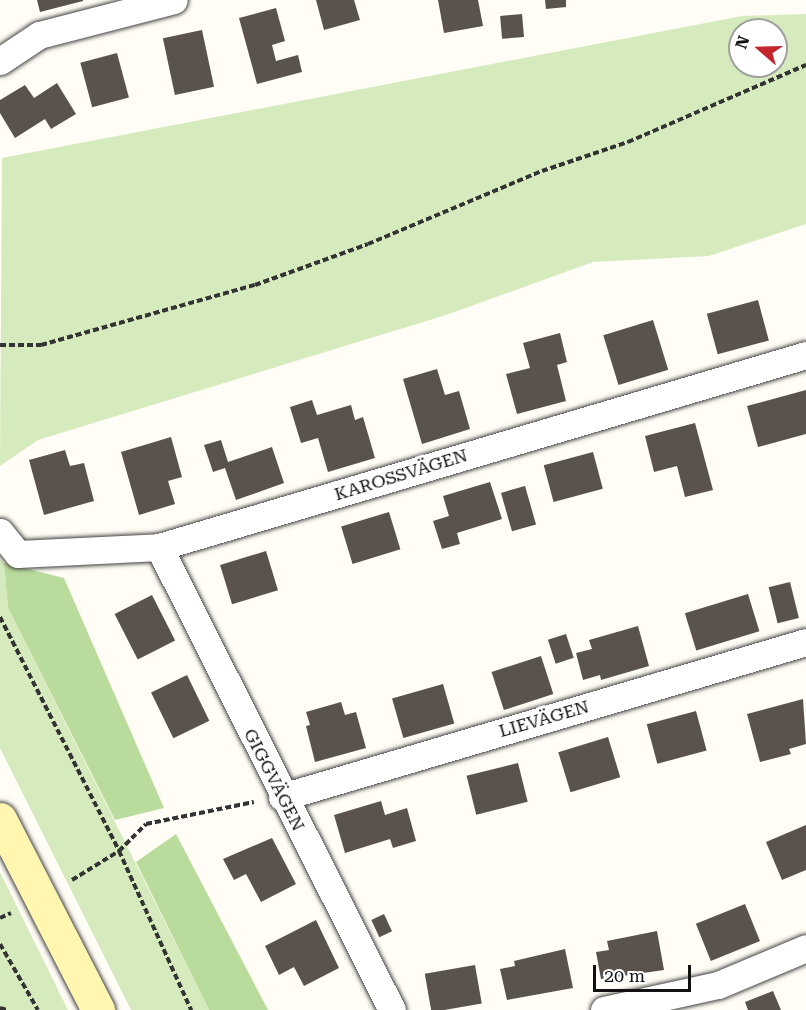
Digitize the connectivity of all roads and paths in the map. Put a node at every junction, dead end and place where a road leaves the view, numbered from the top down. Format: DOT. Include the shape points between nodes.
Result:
graph roads {
  1 [pos="174,0"];
  2 [pos="0,61"];
  3 [pos="806,65"];
  4 [pos="0,345"];
  5 [pos="806,355"];
  6 [pos="0,532"];
  7 [pos="159,547"];
  8 [pos="0,617"];
  9 [pos="806,642"];
  10 [pos="282,797"];
  11 [pos="0,819"];
  12 [pos="119,851"];
  13 [pos="72,880"];
  14 [pos="11,913"];
  15 [pos="0,918"];
  16 [pos="0,944"];
  17 [pos="806,948"];
  18 [pos="0,1008"];
  19 [pos="8,1010"];
  20 [pos="38,1010"];
  21 [pos="98,1010"];
  22 [pos="191,1010"];
  23 [pos="392,1010"];
  24 [pos="604,1010"];
  1 -- 2 [label="street" via="39,35"];
  3 -- 4 [label="path" via="628,142 542,171 255,285 41,345"];
  5 -- 7 [label="street, KAROSSVÄGEN"];
  6 -- 7 [label="street, KAROSSVÄGEN" via="18,554"];
  7 -- 10 [label="street, GIGGVÄGEN"];
  8 -- 12 [label="path"];
  9 -- 10 [label="street, LIEVÄGEN"];
  10 -- 12 [label="path" via="146,824"];
  10 -- 23 [label="street, GIGGVÄGEN"];
  11 -- 21 [label="main road"];
  12 -- 13 [label="path"];
  12 -- 22 [label="path"];
  14 -- 15 [label="path"];
  16 -- 20 [label="path"];
  17 -- 24 [label="street" via="718,985"];
  18 -- 19 [label="path"];
}
